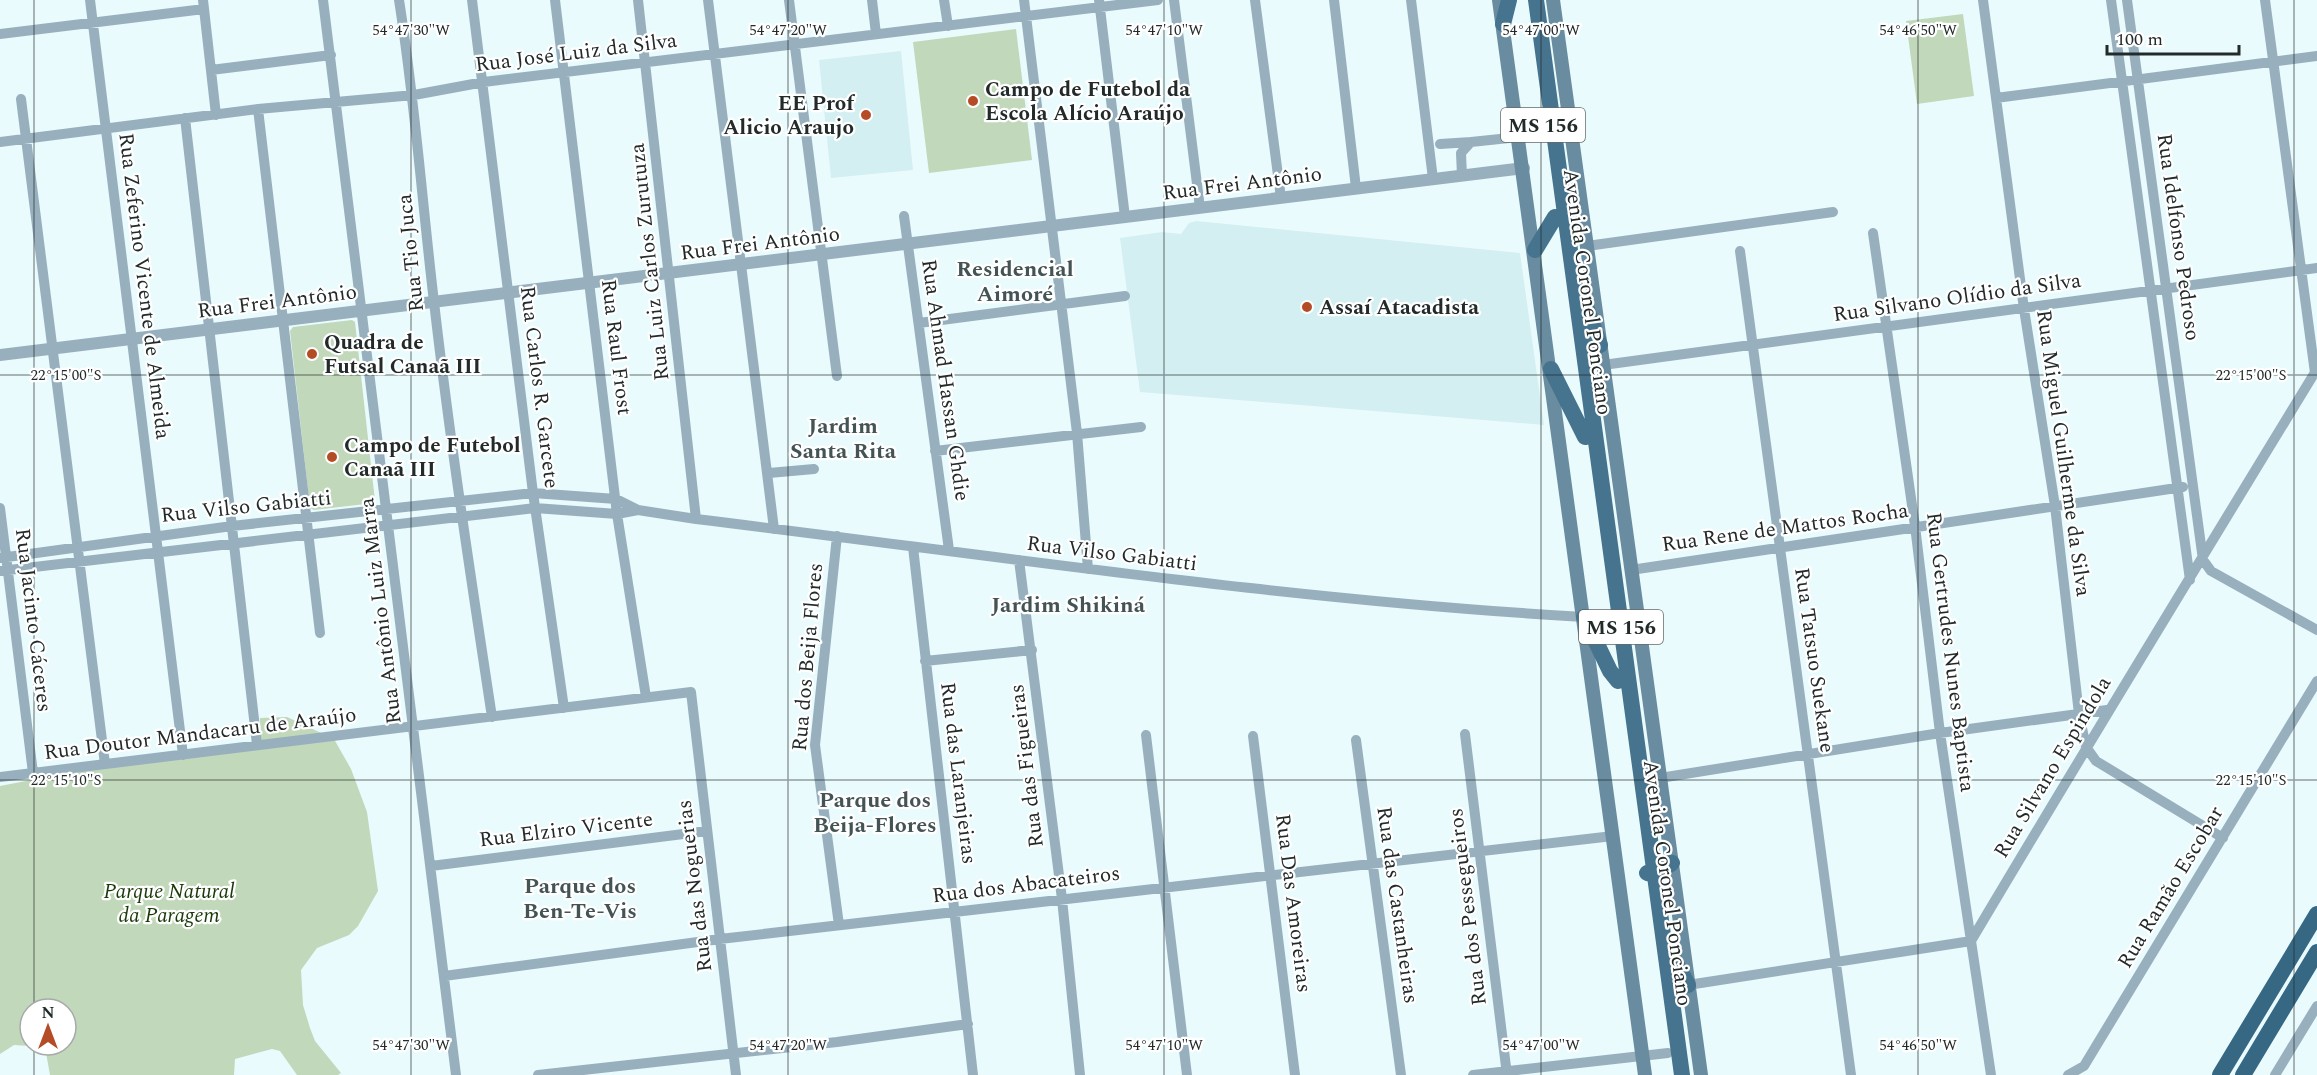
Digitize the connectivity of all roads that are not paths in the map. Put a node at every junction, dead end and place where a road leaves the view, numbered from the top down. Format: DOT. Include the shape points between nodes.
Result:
graph roads {
  1 [pos="90,0"];
  2 [pos="323,0"];
  3 [pos="399,0"];
  4 [pos="472,0"];
  5 [pos="555,0"];
  6 [pos="638,0"];
  7 [pos="708,0"];
  8 [pos="789,0"];
  9 [pos="872,0"];
  10 [pos="944,0"];
  11 [pos="1024,0"];
  12 [pos="1158,0"];
  13 [pos="1174,0"];
  14 [pos="1255,0"];
  15 [pos="1334,0"];
  16 [pos="1411,0"];
  17 [pos="1499,0"];
  18 [pos="1509,0"];
  19 [pos="1526,0"];
  20 [pos="1536,0"];
  21 [pos="1553,0"];
  22 [pos="1983,0"];
  23 [pos="2111,0"];
  24 [pos="2127,0"];
  25 [pos="2265,0"];
  26 [pos="1100,3"];
  27 [pos="204,4"];
  28 [pos="1026,16"];
  29 [pos="93,22"];
  30 [pos="1503,24"];
  31 [pos="948,26"];
  32 [pos="0,34"];
  33 [pos="876,34"];
  34 [pos="795,44"];
  35 [pos="715,54"];
  36 [pos="331,55"];
  37 [pos="2317,56"];
  38 [pos="645,62"];
  39 [pos="2273,62"];
  40 [pos="211,70"];
  41 [pos="564,72"];
  42 [pos="2138,80"];
  43 [pos="2122,81"];
  44 [pos="484,82"];
  45 [pos="414,95"];
  46 [pos="1996,98"];
  47 [pos="21,99"];
  48 [pos="337,102"];
  49 [pos="258,110"];
  50 [pos="216,115"];
  51 [pos="185,118"];
  52 [pos="106,128"];
  53 [pos="1556,133"];
  54 [pos="28,138"];
  55 [pos="1519,138"];
  56 [pos="0,142"];
  57 [pos="1471,142"];
  58 [pos="1440,144"];
  59 [pos="1524,168"];
  60 [pos="1554,171"];
  61 [pos="1462,176"];
  62 [pos="1433,179"];
  63 [pos="1356,188"];
  64 [pos="1281,198"];
  65 [pos="1200,208"];
  66 [pos="1833,212"];
  67 [pos="904,216"];
  68 [pos="1125,217"];
  69 [pos="1555,217"];
  70 [pos="1052,226"];
  71 [pos="1873,233"];
  72 [pos="908,244"];
  73 [pos="1587,246"];
  74 [pos="1535,250"];
  75 [pos="1740,251"];
  76 [pos="822,255"];
  77 [pos="742,264"];
  78 [pos="2317,268"];
  79 [pos="2301,270"];
  80 [pos="670,273"];
  81 [pos="1573,273"];
  82 [pos="589,283"];
  83 [pos="2166,288"];
  84 [pos="2150,290"];
  85 [pos="508,293"];
  86 [pos="1125,296"];
  87 [pos="434,301"];
  88 [pos="1062,305"];
  89 [pos="2024,309"];
  90 [pos="363,310"];
  91 [pos="284,320"];
  92 [pos="919,323"];
  93 [pos="1886,326"];
  94 [pos="209,328"];
  95 [pos="132,338"];
  96 [pos="1752,344"];
  97 [pos="1600,345"];
  98 [pos="53,347"];
  99 [pos="0,355"];
  100 [pos="1603,365"];
  101 [pos="1551,369"];
  102 [pos="2316,372"];
  103 [pos="837,376"];
  104 [pos="1141,427"];
  105 [pos="1077,434"];
  106 [pos="1585,437"];
  107 [pos="935,451"];
  108 [pos="814,470"];
  109 [pos="769,473"];
  110 [pos="2193,486"];
  111 [pos="2178,488"];
  112 [pos="533,493"];
  113 [pos="616,499"];
  114 [pos="459,501"];
  115 [pos="2055,506"];
  116 [pos="0,508"];
  117 [pos="535,508"];
  118 [pos="387,510"];
  119 [pos="638,510"];
  120 [pos="617,514"];
  121 [pos="462,516"];
  122 [pos="307,518"];
  123 [pos="696,519"];
  124 [pos="389,524"];
  125 [pos="232,526"];
  126 [pos="1915,527"];
  127 [pos="774,529"];
  128 [pos="309,534"];
  129 [pos="155,536"];
  130 [pos="837,536"];
  131 [pos="234,542"];
  132 [pos="78,547"];
  133 [pos="914,547"];
  134 [pos="1780,548"];
  135 [pos="949,550"];
  136 [pos="157,552"];
  137 [pos="3,557"];
  138 [pos="1018,560"];
  139 [pos="2203,560"];
  140 [pos="80,561"];
  141 [pos="1088,569"];
  142 [pos="4,570"];
  143 [pos="1631,570"];
  144 [pos="2190,580"];
  145 [pos="1584,617"];
  146 [pos="2317,630"];
  147 [pos="320,633"];
  148 [pos="1032,650"];
  149 [pos="925,661"];
  150 [pos="2317,681"];
  151 [pos="1619,689"];
  152 [pos="691,692"];
  153 [pos="646,697"];
  154 [pos="564,708"];
  155 [pos="2107,710"];
  156 [pos="2079,714"];
  157 [pos="492,717"];
  158 [pos="414,726"];
  159 [pos="1940,733"];
  160 [pos="1465,734"];
  161 [pos="1146,735"];
  162 [pos="1253,736"];
  163 [pos="1356,740"];
  164 [pos="257,746"];
  165 [pos="2086,747"];
  166 [pos="183,755"];
  167 [pos="1808,755"];
  168 [pos="105,764"];
  169 [pos="33,773"];
  170 [pos="0,777"];
  171 [pos="1660,778"];
  172 [pos="707,831"];
  173 [pos="1613,836"];
  174 [pos="2223,838"];
  175 [pos="1479,851"];
  176 [pos="1671,863"];
  177 [pos="1372,864"];
  178 [pos="431,866"];
  179 [pos="1649,873"];
  180 [pos="1271,875"];
  181 [pos="1162,888"];
  182 [pos="1062,899"];
  183 [pos="956,912"];
  184 [pos="2317,914"];
  185 [pos="839,925"];
  186 [pos="720,939"];
  187 [pos="1971,941"];
  188 [pos="1664,942"];
  189 [pos="2317,952"];
  190 [pos="1835,962"];
  191 [pos="444,976"];
  192 [pos="1688,985"];
  193 [pos="2317,1006"];
  194 [pos="968,1024"];
  195 [pos="1668,1053"];
  196 [pos="733,1054"];
  197 [pos="1643,1056"];
  198 [pos="1507,1073"];
  199 [pos="456,1075"];
  200 [pos="538,1075"];
  201 [pos="736,1075"];
  202 [pos="973,1075"];
  203 [pos="1080,1075"];
  204 [pos="1187,1075"];
  205 [pos="1295,1075"];
  206 [pos="1401,1075"];
  207 [pos="1473,1075"];
  208 [pos="1645,1075"];
  209 [pos="1671,1075"];
  210 [pos="1682,1075"];
  211 [pos="1701,1075"];
  212 [pos="1851,1075"];
  213 [pos="1991,1075"];
  214 [pos="2068,1075"];
  215 [pos="2220,1075"];
  216 [pos="2243,1075"];
  217 [pos="2275,1075"];
  1 -- 29 [label="street, Rua Zeferino Vicente de Almeida"];
  2 -- 36 [label="street, Rua Antônio Luiz Marra"];
  3 -- 45 [label="street, Rua Tio Juca"];
  4 -- 44 [label="street, Rua Carlos R. Garcete"];
  5 -- 41 [label="street, Rua Raul Frost"];
  6 -- 38 [label="street, Rua Luiz Carlos Zurutuza"];
  7 -- 35 [label="street"];
  8 -- 34 [label="street"];
  9 -- 33 [label="street"];
  10 -- 31 [label="street"];
  11 -- 28 [label="street"];
  12 -- 26 [label="street, Rua José Luiz da Silva"];
  13 -- 65 [label="street"];
  14 -- 64 [label="street"];
  15 -- 63 [label="street"];
  16 -- 62 [label="street"];
  17 -- 30 [label="main road"];
  18 -- 30 [label="main road"];
  19 -- 53 [label="main road, Avenida Coronel Ponciano / MS 156"];
  20 -- 53 [label="main road"];
  21 -- 53 [label="main road"];
  22 -- 46 [label="street, Rua Miguel Guilherme da Silva"];
  23 -- 43 [label="street, Rua Idelfonso Pedroso"];
  24 -- 42 [label="street, Rua Idelfonso Pedroso"];
  25 -- 39 [label="street"];
  26 -- 28 [label="street, Rua José Luiz da Silva"];
  26 -- 68 [label="street"];
  27 -- 29 [label="street"];
  27 -- 40 [label="street"];
  28 -- 31 [label="street, Rua José Luiz da Silva"];
  28 -- 70 [label="street"];
  29 -- 32 [label="street"];
  29 -- 52 [label="street, Rua Zeferino Vicente de Almeida"];
  30 -- 55 [label="main road"];
  31 -- 33 [label="street, Rua José Luiz da Silva"];
  33 -- 34 [label="street, Rua José Luiz da Silva"];
  34 -- 35 [label="street, Rua José Luiz da Silva"];
  34 -- 76 [label="street"];
  35 -- 38 [label="street, Rua José Luiz da Silva"];
  35 -- 77 [label="street"];
  36 -- 40 [label="street"];
  36 -- 48 [label="street, Rua Antônio Luiz Marra"];
  37 -- 39 [label="street"];
  38 -- 41 [label="street, Rua José Luiz da Silva"];
  38 -- 80 [label="street, Rua Luiz Carlos Zurutuza"];
  39 -- 42 [label="street"];
  39 -- 79 [label="street"];
  40 -- 50 [label="street"];
  41 -- 44 [label="street, Rua José Luiz da Silva"];
  41 -- 82 [label="street, Rua Raul Frost"];
  42 -- 43 [label="street"];
  42 -- 83 [label="street, Rua Idelfonso Pedroso"];
  43 -- 46 [label="street"];
  43 -- 84 [label="street, Rua Idelfonso Pedroso"];
  44 -- 45 [label="street, Rua José Luiz da Silva"];
  44 -- 85 [label="street, Rua Carlos R. Garcete"];
  45 -- 48 [label="street, Rua José Luiz da Silva"];
  45 -- 87 [label="street, Rua Tio Juca"];
  46 -- 89 [label="street, Rua Miguel Guilherme da Silva"];
  47 -- 54 [label="street"];
  48 -- 49 [label="street, Rua José Luiz da Silva"];
  48 -- 90 [label="street, Rua Antônio Luiz Marra"];
  49 -- 50 [label="street, Rua José Luiz da Silva"];
  49 -- 91 [label="street"];
  50 -- 51 [label="street, Rua José Luiz da Silva"];
  51 -- 52 [label="street, Rua José Luiz da Silva"];
  51 -- 94 [label="street"];
  52 -- 54 [label="street, Rua José Luiz da Silva"];
  52 -- 95 [label="street, Rua Zeferino Vicente de Almeida"];
  53 -- 55 [label="street"];
  53 -- 60 [label="main road, Avenida Coronel Ponciano / MS 156"];
  53 -- 73 [label="main road"];
  54 -- 56 [label="street, Rua José Luiz da Silva"];
  54 -- 98 [label="street"];
  55 -- 57 [label="street"];
  55 -- 59 [label="main road"];
  57 -- 58 [label="street"];
  57 -- 61 [label="street" via="1461,153"];
  59 -- 61 [label="street, Rua Frei Antônio"];
  59 -- 74 [label="main road"];
  60 -- 69 [label="main road, Avenida Coronel Ponciano / MS 156"];
  60 -- 81 [label="main road"];
  61 -- 62 [label="street, Rua Frei Antônio"];
  62 -- 63 [label="street, Rua Frei Antônio"];
  63 -- 64 [label="street, Rua Frei Antônio"];
  64 -- 65 [label="street, Rua Frei Antônio"];
  65 -- 68 [label="street, Rua Frei Antônio"];
  66 -- 73 [label="street"];
  67 -- 72 [label="street, Rua Ahmad Hassan Ghdie"];
  68 -- 70 [label="street, Rua Frei Antônio"];
  69 -- 74 [label="main road"];
  69 -- 106 [label="main road, Avenida Coronel Ponciano / MS 156"];
  70 -- 72 [label="street, Rua Frei Antônio"];
  70 -- 88 [label="street"];
  71 -- 93 [label="street, Rua Gertrudes Nunes Baptista"];
  72 -- 76 [label="street, Rua Frei Antônio"];
  72 -- 92 [label="street, Rua Ahmad Hassan Ghdie"];
  73 -- 97 [label="main road"];
  74 -- 101 [label="main road"];
  75 -- 96 [label="street, Rua Tatsuo Suekane"];
  76 -- 77 [label="street, Rua Frei Antônio"];
  76 -- 103 [label="street"];
  77 -- 80 [label="street, Rua Frei Antônio"];
  77 -- 109 [label="street"];
  78 -- 79 [label="street, Rua Silvano Olídio da Silva"];
  79 -- 83 [label="street, Rua Silvano Olídio da Silva"];
  79 -- 102 [label="street"];
  80 -- 82 [label="street, Rua Frei Antônio"];
  80 -- 123 [label="street, Rua Luiz Carlos Zurutuza"];
  81 -- 97 [label="main road"];
  81 -- 179 [label="main road, Avenida Coronel Ponciano / MS 156" via="1642,781"];
  82 -- 85 [label="street, Rua Frei Antônio"];
  82 -- 113 [label="street, Rua Raul Frost"];
  83 -- 84 [label="street, Rua Silvano Olídio da Silva"];
  83 -- 110 [label="street, Rua Idelfonso Pedroso"];
  84 -- 89 [label="street, Rua Silvano Olídio da Silva"];
  84 -- 111 [label="street, Rua Idelfonso Pedroso"];
  85 -- 87 [label="street, Rua Frei Antônio"];
  85 -- 112 [label="street, Rua Carlos R. Garcete"];
  86 -- 88 [label="street"];
  87 -- 90 [label="street, Rua Frei Antônio"];
  87 -- 114 [label="street, Rua Tio Juca"];
  88 -- 92 [label="street"];
  88 -- 105 [label="street"];
  89 -- 93 [label="street, Rua Silvano Olídio da Silva"];
  89 -- 115 [label="street, Rua Miguel Guilherme da Silva"];
  90 -- 91 [label="street, Rua Frei Antônio"];
  90 -- 118 [label="street, Rua Antônio Luiz Marra"];
  91 -- 94 [label="street, Rua Frei Antônio"];
  91 -- 122 [label="street"];
  92 -- 107 [label="street, Rua Ahmad Hassan Ghdie"];
  93 -- 96 [label="street, Rua Silvano Olídio da Silva"];
  93 -- 126 [label="street, Rua Gertrudes Nunes Baptista"];
  94 -- 95 [label="street, Rua Frei Antônio"];
  94 -- 125 [label="street"];
  95 -- 98 [label="street, Rua Frei Antônio"];
  95 -- 129 [label="street, Rua Zeferino Vicente de Almeida"];
  96 -- 100 [label="street, Rua Silvano Olídio da Silva"];
  96 -- 134 [label="street, Rua Tatsuo Suekane"];
  97 -- 100 [label="main road"];
  98 -- 99 [label="street, Rua Frei Antônio"];
  98 -- 132 [label="street"];
  100 -- 143 [label="main road"];
  101 -- 106 [label="main road"];
  101 -- 145 [label="main road, MS 156"];
  102 -- 139 [label="street, Rua Silvano Espindola"];
  104 -- 105 [label="street"];
  105 -- 107 [label="street"];
  105 -- 141 [label="street"];
  106 -- 151 [label="main road, Avenida Coronel Ponciano / MS 156"];
  107 -- 135 [label="street, Rua Ahmad Hassan Ghdie"];
  108 -- 109 [label="street"];
  109 -- 127 [label="street"];
  110 -- 111 [label="street, Rua Rene de Mattos Rocha"];
  110 -- 139 [label="street, Rua Idelfonso Pedroso"];
  111 -- 115 [label="street, Rua Rene de Mattos Rocha"];
  111 -- 144 [label="street, Rua Idelfonso Pedroso"];
  112 -- 113 [label="street, Rua Vilso Gabiatti"];
  112 -- 114 [label="street, Rua Vilso Gabiatti"];
  112 -- 117 [label="street, Rua Carlos R. Garcete"];
  113 -- 119 [label="street, Rua Vilso Gabiatti"];
  113 -- 120 [label="street, Rua Raul Frost"];
  114 -- 118 [label="street, Rua Vilso Gabiatti"];
  114 -- 121 [label="street, Rua Tio Juca"];
  115 -- 126 [label="street, Rua Rene de Mattos Rocha"];
  115 -- 156 [label="street, Rua Miguel Guilherme da Silva"];
  116 -- 137 [label="street, Rua Jacinto Cáceres"];
  117 -- 120 [label="street, Rua Vilso Gabiatti"];
  117 -- 121 [label="street, Rua Vilso Gabiatti"];
  117 -- 154 [label="street, Rua Carlos R. Garcete"];
  118 -- 122 [label="street, Rua Vilso Gabiatti"];
  118 -- 124 [label="street, Rua Antônio Luiz Marra"];
  119 -- 120 [label="street, Rua Vilso Gabiatti"];
  119 -- 123 [label="street, Rua Vilso Gabiatti"];
  120 -- 153 [label="street, Rua Raul Frost"];
  121 -- 124 [label="street, Rua Vilso Gabiatti"];
  121 -- 157 [label="street, Rua Tio Juca"];
  122 -- 125 [label="street, Rua Vilso Gabiatti"];
  122 -- 128 [label="street"];
  123 -- 127 [label="street, Rua Vilso Gabiatti"];
  124 -- 128 [label="street, Rua Vilso Gabiatti"];
  124 -- 158 [label="street, Rua Antônio Luiz Marra"];
  125 -- 129 [label="street, Rua Vilso Gabiatti"];
  125 -- 131 [label="street"];
  126 -- 134 [label="street, Rua Rene de Mattos Rocha"];
  126 -- 159 [label="street, Rua Gertrudes Nunes Baptista"];
  127 -- 130 [label="street, Rua Vilso Gabiatti"];
  128 -- 131 [label="street, Rua Vilso Gabiatti"];
  128 -- 147 [label="street"];
  129 -- 132 [label="street, Rua Vilso Gabiatti"];
  129 -- 136 [label="street, Rua Zeferino Vicente de Almeida"];
  130 -- 133 [label="street, Rua Vilso Gabiatti"];
  130 -- 185 [label="street, Rua dos Beija Flores" via="815,745"];
  131 -- 136 [label="street, Rua Vilso Gabiatti"];
  131 -- 164 [label="street"];
  132 -- 137 [label="street, Rua Vilso Gabiatti"];
  132 -- 140 [label="street"];
  133 -- 135 [label="street, Rua Vilso Gabiatti"];
  133 -- 149 [label="street, Rua das Laranjeiras"];
  134 -- 143 [label="street, Rua Rene de Mattos Rocha"];
  134 -- 167 [label="street, Rua Tatsuo Suekane"];
  135 -- 138 [label="street, Rua Vilso Gabiatti"];
  136 -- 140 [label="street, Rua Vilso Gabiatti"];
  136 -- 166 [label="street, Rua Zeferino Vicente de Almeida"];
  137 -- 142 [label="street, Rua Jacinto Cáceres"];
  138 -- 141 [label="street, Rua Vilso Gabiatti"];
  138 -- 148 [label="street, Rua das Figueiras"];
  139 -- 144 [label="street, Rua Silvano Espindola"];
  139 -- 146 [label="street" via="2211,571"];
  140 -- 142 [label="street, Rua Vilso Gabiatti"];
  140 -- 168 [label="street"];
  141 -- 145 [label="street, Rua Vilso Gabiatti" via="1234,588 1451,609"];
  142 -- 169 [label="street, Rua Jacinto Cáceres"];
  143 -- 171 [label="main road"];
  144 -- 155 [label="street, Rua Silvano Espindola"];
  145 -- 151 [label="main road"];
  145 -- 173 [label="main road, MS 156"];
  148 -- 149 [label="street"];
  148 -- 182 [label="street, Rua das Figueiras"];
  149 -- 183 [label="street, Rua das Laranjeiras"];
  150 -- 174 [label="street, Rua Ramão Escobar"];
  151 -- 179 [label="main road, Avenida Coronel Ponciano"];
  152 -- 153 [label="street, Rua Doutor Mandacaru de Araújo"];
  152 -- 172 [label="street, Rua das Noguerias"];
  153 -- 154 [label="street, Rua Doutor Mandacaru de Araújo"];
  154 -- 157 [label="street, Rua Doutor Mandacaru de Araújo"];
  155 -- 156 [label="street"];
  155 -- 165 [label="street, Rua Silvano Espindola"];
  156 -- 159 [label="street"];
  156 -- 165 [label="street, Rua Miguel Guilherme da Silva"];
  157 -- 158 [label="street, Rua Doutor Mandacaru de Araújo"];
  158 -- 164 [label="street, Rua Doutor Mandacaru de Araújo"];
  158 -- 178 [label="street, Rua Antônio Luiz Marra"];
  159 -- 167 [label="street"];
  159 -- 187 [label="street, Rua Gertrudes Nunes Baptista"];
  160 -- 175 [label="street, Rua dos Pessegueiros"];
  161 -- 181 [label="street"];
  162 -- 180 [label="street, Rua Das Amoreiras"];
  163 -- 177 [label="street, Rua das Castanheiras"];
  164 -- 166 [label="street, Rua Doutor Mandacaru de Araújo"];
  165 -- 174 [label="street" via="2096,761"];
  165 -- 187 [label="street, Rua Silvano Espindola"];
  166 -- 168 [label="street, Rua Doutor Mandacaru de Araújo"];
  167 -- 171 [label="street"];
  167 -- 190 [label="street, Rua Tatsuo Suekane"];
  168 -- 169 [label="street, Rua Doutor Mandacaru de Araújo"];
  169 -- 170 [label="street, Rua Doutor Mandacaru de Araújo"];
  171 -- 176 [label="main road"];
  172 -- 178 [label="street, Rua Elziro Vicente"];
  172 -- 186 [label="street, Rua das Noguerias"];
  173 -- 175 [label="street, Rua dos Abacateiros"];
  173 -- 197 [label="main road"];
  174 -- 214 [label="street, Rua Ramão Escobar" via="2084,1066"];
  175 -- 177 [label="street, Rua dos Abacateiros"];
  175 -- 198 [label="street, Rua dos Pessegueiros"];
  176 -- 179 [label="main road"];
  176 -- 192 [label="main road"];
  177 -- 180 [label="street, Rua dos Abacateiros"];
  177 -- 206 [label="street, Rua das Castanheiras"];
  178 -- 191 [label="street, Rua Antônio Luiz Marra"];
  179 -- 188 [label="main road"];
  179 -- 195 [label="main road, Avenida Coronel Ponciano"];
  180 -- 181 [label="street, Rua dos Abacateiros"];
  180 -- 205 [label="street, Rua Das Amoreiras"];
  181 -- 182 [label="street, Rua dos Abacateiros"];
  181 -- 204 [label="street"];
  182 -- 183 [label="street, Rua dos Abacateiros"];
  182 -- 203 [label="street, Rua das Figueiras"];
  183 -- 185 [label="street, Rua dos Abacateiros"];
  183 -- 194 [label="street, Rua das Laranjeiras"];
  184 -- 215 [label="highway"];
  185 -- 186 [label="street, Rua dos Abacateiros"];
  186 -- 191 [label="street, Rua dos Abacateiros"];
  186 -- 196 [label="street, Rua das Noguerias"];
  187 -- 190 [label="street"];
  187 -- 213 [label="street, Rua Gertrudes Nunes Baptista"];
  188 -- 192 [label="main road"];
  188 -- 210 [label="main road"];
  189 -- 216 [label="highway"];
  190 -- 192 [label="street"];
  190 -- 212 [label="street, Rua Tatsuo Suekane"];
  191 -- 199 [label="street, Rua Antônio Luiz Marra"];
  192 -- 211 [label="main road"];
  193 -- 217 [label="street"];
  194 -- 196 [label="street"];
  194 -- 202 [label="street, Rua das Laranjeiras"];
  195 -- 197 [label="street"];
  195 -- 209 [label="main road, Avenida Coronel Ponciano"];
  196 -- 200 [label="street"];
  196 -- 201 [label="street, Rua das Noguerias"];
  197 -- 198 [label="street"];
  197 -- 208 [label="main road"];
  198 -- 207 [label="street"];
}
